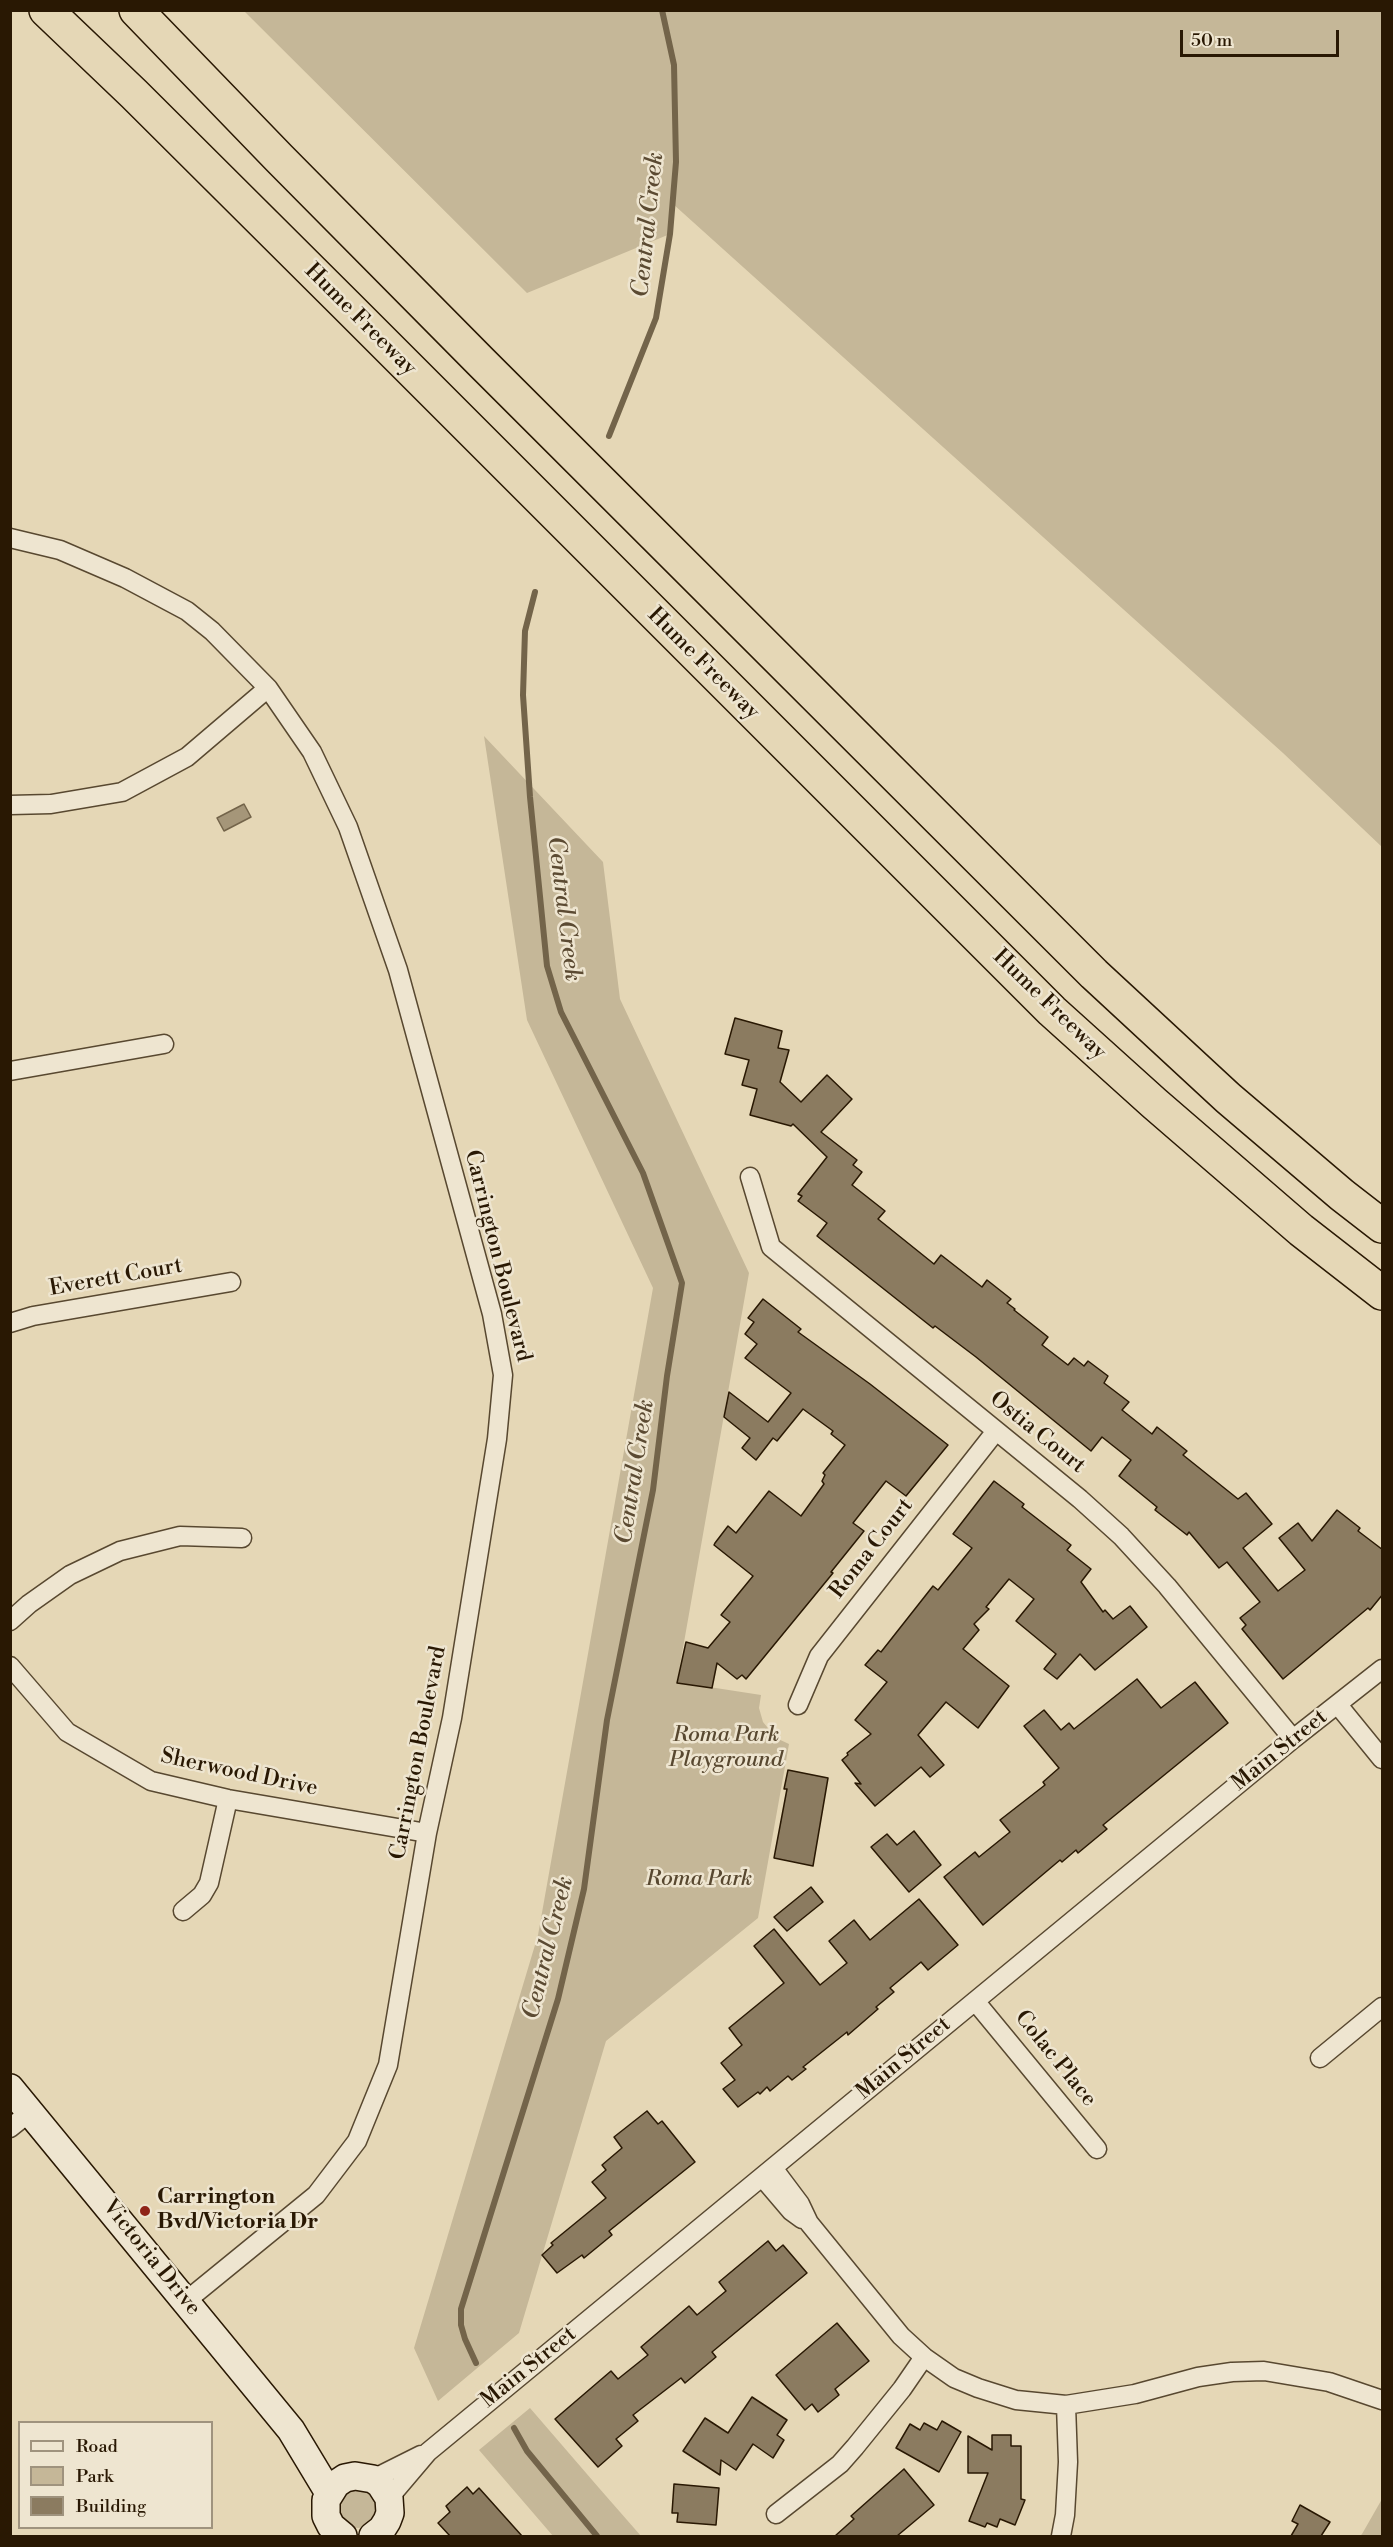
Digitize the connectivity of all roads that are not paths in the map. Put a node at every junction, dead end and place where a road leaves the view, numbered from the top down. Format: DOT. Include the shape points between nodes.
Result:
graph roads {
  1 [pos="46,10"];
  2 [pos="136,10"];
  3 [pos="10,538"];
  4 [pos="268,688"];
  5 [pos="10,805"];
  6 [pos="164,1044"];
  7 [pos="10,1071"];
  8 [pos="750,1177"];
  9 [pos="1383,1226"];
  10 [pos="231,1282"];
  11 [pos="1383,1293"];
  12 [pos="10,1323"];
  13 [pos="996,1431"];
  14 [pos="242,1538"];
  15 [pos="10,1621"];
  16 [pos="10,1666"];
  17 [pos="1383,1669"];
  18 [pos="798,1705"];
  19 [pos="1338,1705"];
  20 [pos="1293,1739"];
  21 [pos="1383,1759"];
  22 [pos="228,1799"];
  23 [pos="427,1833"];
  24 [pos="183,1911"];
  25 [pos="975,2001"];
  26 [pos="1383,2007"];
  27 [pos="1320,2058"];
  28 [pos="10,2088"];
  29 [pos="20,2120"];
  30 [pos="1097,2149"];
  31 [pos="767,2172"];
  32 [pos="186,2301"];
  33 [pos="924,2357"];
  34 [pos="1383,2400"];
  35 [pos="1066,2405"];
  36 [pos="291,2430"];
  37 [pos="379,2508"];
  38 [pos="776,2514"];
  39 [pos="328,2521"];
  40 [pos="1060,2536"];
  1 -- 11 [label="highway, Hume Freeway" via="1052,1011 1301,1230"];
  2 -- 9 [label="highway" via="438,320 1094,974 1228,1098"];
  3 -- 4 [label="street, Carrington Boulevard" via="60,550 187,611 212,630"];
  4 -- 5 [label="street" via="187,757 122,792 51,804"];
  4 -- 23 [label="street, Carrington Boulevard" via="312,752 348,827 398,970 492,1314 503,1375 497,1439 454,1706"];
  6 -- 7 [label="street"];
  8 -- 13 [label="street, Ostia Court" via="771,1247"];
  10 -- 12 [label="street, Everett Court"];
  13 -- 18 [label="street, Roma Court" via="819,1656"];
  13 -- 20 [label="street, Ostia Court" via="1121,1536"];
  14 -- 15 [label="street" via="180,1536 120,1551 70,1575"];
  16 -- 22 [label="street, Sherwood Drive" via="67,1732 151,1780"];
  17 -- 19 [label="street, Main Street"];
  19 -- 20 [label="street, Main Street"];
  19 -- 21 [label="street"];
  20 -- 25 [label="street, Main Street"];
  22 -- 23 [label="street, Sherwood Drive"];
  22 -- 24 [label="street" via="209,1883 202,1895"];
  23 -- 32 [label="street, Carrington Boulevard" via="388,2065 357,2141 316,2195"];
  25 -- 30 [label="street, Colac Place"];
  25 -- 31 [label="street, Main Street"];
  26 -- 27 [label="street"];
  28 -- 29 [label="street, Victoria Drive"];
  29 -- 32 [label="street, Victoria Drive"];
  31 -- 33 [label="street" via="791,2211 809,2223 901,2336"];
  31 -- 37 [label="street, Main Street" via="428,2451"];
  32 -- 36 [label="street, Victoria Drive"];
  33 -- 35 [label="street" via="954,2378 991,2393"];
  33 -- 38 [label="street" via="840,2464"];
  34 -- 35 [label="street" via="1310,2378 1264,2371 1198,2377 1098,2402"];
  35 -- 40 [label="street" via="1068,2462"];
  36 -- 37 [label="street, Victoria Drive"];
  36 -- 39 [label="street, Victoria Drive"];
  37 -- 39 [label="street" via="345,2478"];
}
